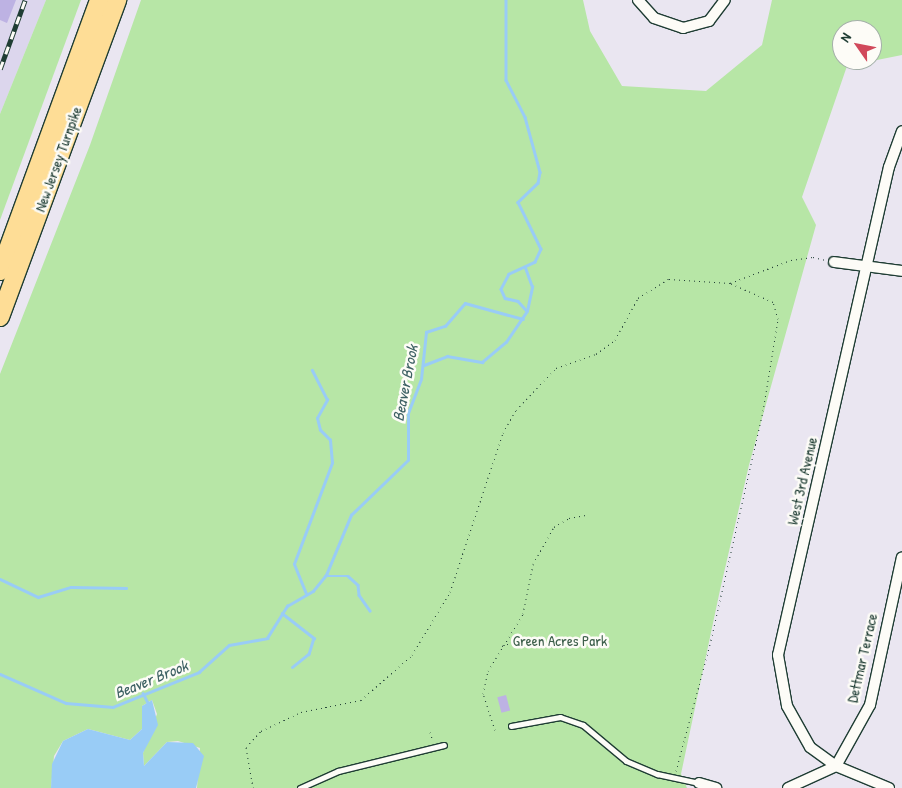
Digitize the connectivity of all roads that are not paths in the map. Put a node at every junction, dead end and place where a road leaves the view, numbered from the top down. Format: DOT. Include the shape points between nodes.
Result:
graph roads {
  1 [pos="99,0"];
  2 [pos="117,0"];
  3 [pos="638,0"];
  4 [pos="725,0"];
  5 [pos="902,131"];
  6 [pos="834,262"];
  7 [pos="867,268"];
  8 [pos="0,271"];
  9 [pos="902,271"];
  10 [pos="0,317"];
  11 [pos="902,557"];
  12 [pos="511,726"];
  13 [pos="444,745"];
  14 [pos="836,766"];
  15 [pos="699,783"];
  16 [pos="300,788"];
  17 [pos="716,788"];
  18 [pos="788,788"];
  19 [pos="889,788"];
  1 -- 8 [label="highway, New Jersey Turnpike"];
  2 -- 10 [label="highway, New Jersey Turnpike"];
  3 -- 4 [label="street" via="654,18 670,26 697,27 717,14"];
  5 -- 7 [label="street, West 3rd Avenue" via="889,168"];
  6 -- 7 [label="street"];
  7 -- 9 [label="street"];
  7 -- 14 [label="street, West 3rd Avenue" via="778,656 782,686 799,732 810,747"];
  11 -- 14 [label="street, Dettmar Terrace" via="870,704"];
  12 -- 15 [label="lane" via="560,716 583,725 626,761 657,774 674,775"];
  13 -- 16 [label="lane" via="338,771"];
  14 -- 18 [label="street"];
  14 -- 19 [label="street, West 3rd Avenue"];
  15 -- 17 [label="street"];
}
